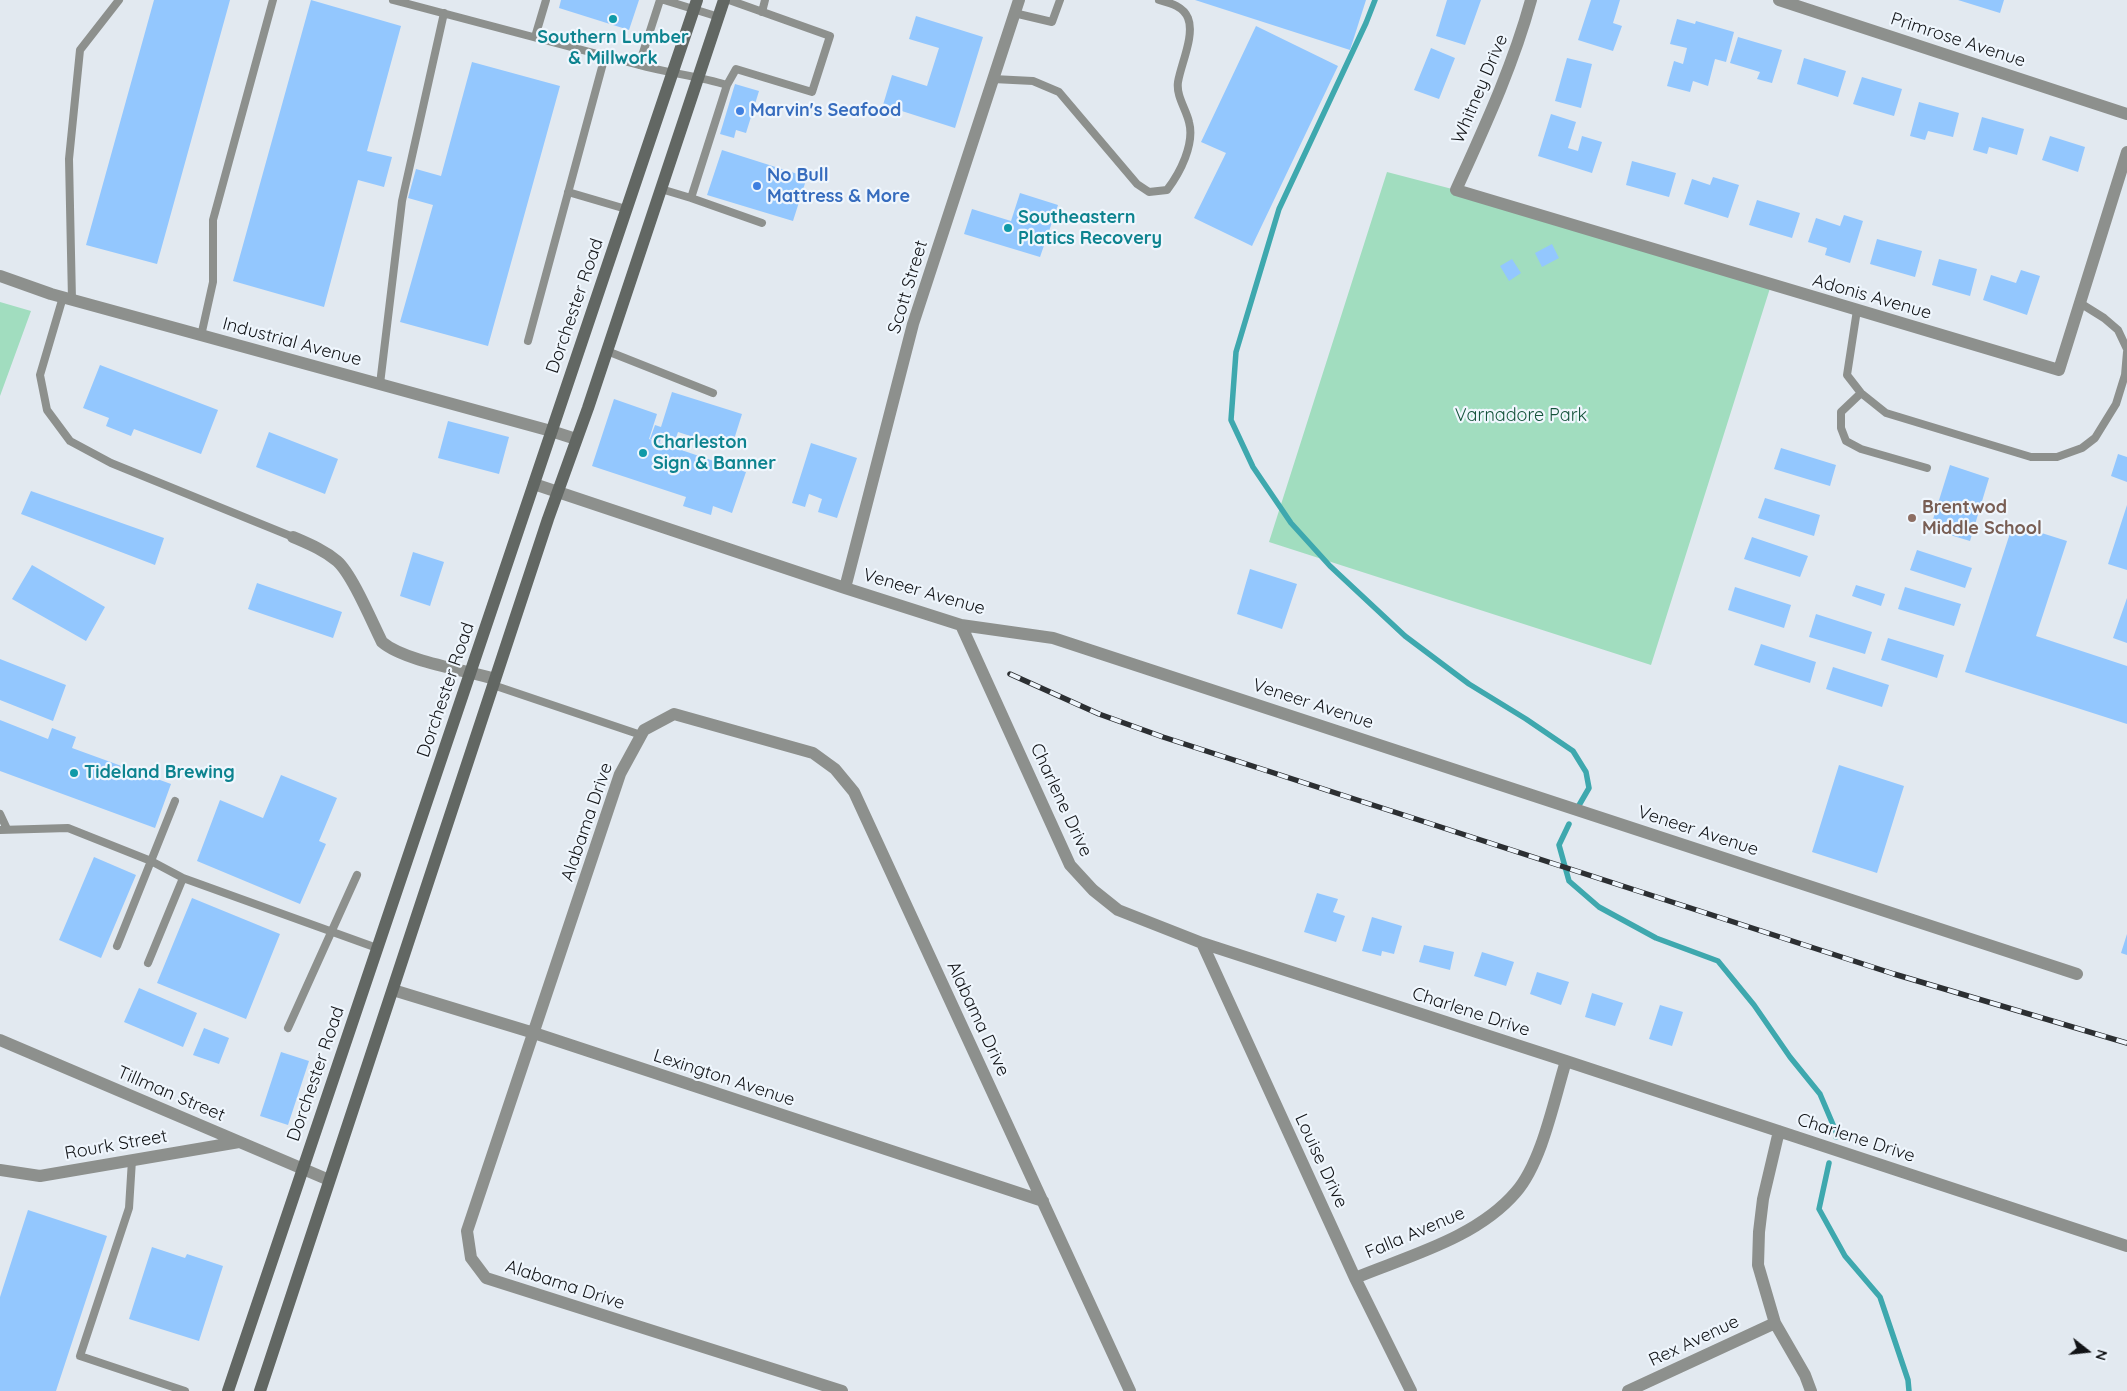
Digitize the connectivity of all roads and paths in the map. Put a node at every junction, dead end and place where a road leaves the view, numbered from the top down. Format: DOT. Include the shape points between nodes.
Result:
graph roads {
  1 [pos="119,0"];
  2 [pos="273,0"];
  3 [pos="393,0"];
  4 [pos="546,0"];
  5 [pos="660,0"];
  6 [pos="664,0"];
  7 [pos="724,0"];
  8 [pos="729,0"];
  9 [pos="765,0"];
  10 [pos="1019,0"];
  11 [pos="1060,0"];
  12 [pos="1159,0"];
  13 [pos="1531,0"];
  14 [pos="1779,0"];
  15 [pos="696,4"];
  16 [pos="762,12"];
  17 [pos="1014,13"];
  18 [pos="444,14"];
  19 [pos="718,17"];
  20 [pos="535,37"];
  21 [pos="605,56"];
  22 [pos="639,65"];
  23 [pos="672,74"];
  24 [pos="698,77"];
  25 [pos="993,79"];
  26 [pos="727,85"];
  27 [pos="2127,114"];
  28 [pos="2127,152"];
  29 [pos="661,189"];
  30 [pos="1456,190"];
  31 [pos="568,192"];
  32 [pos="692,198"];
  33 [pos="626,209"];
  34 [pos="762,223"];
  35 [pos="0,276"];
  36 [pos="67,299"];
  37 [pos="2080,303"];
  38 [pos="1857,310"];
  39 [pos="201,336"];
  40 [pos="528,340"];
  41 [pos="2127,350"];
  42 [pos="606,351"];
  43 [pos="380,384"];
  44 [pos="713,393"];
  45 [pos="1861,393"];
  46 [pos="551,431"];
  47 [pos="576,439"];
  48 [pos="1927,468"];
  49 [pos="534,484"];
  50 [pos="557,492"];
  51 [pos="293,538"];
  52 [pos="845,588"];
  53 [pos="961,625"];
  54 [pos="470,672"];
  55 [pos="494,682"];
  56 [pos="641,736"];
  57 [pos="175,801"];
  58 [pos="0,814"];
  59 [pos="4,830"];
  60 [pos="151,861"];
  61 [pos="357,875"];
  62 [pos="183,878"];
  63 [pos="332,932"];
  64 [pos="1202,943"];
  65 [pos="117,946"];
  66 [pos="377,948"];
  67 [pos="148,963"];
  68 [pos="2077,974"];
  69 [pos="393,990"];
  70 [pos="288,1028"];
  71 [pos="534,1033"];
  72 [pos="0,1040"];
  73 [pos="1566,1061"];
  74 [pos="1779,1131"];
  75 [pos="238,1142"];
  76 [pos="132,1160"];
  77 [pos="303,1168"];
  78 [pos="0,1170"];
  79 [pos="329,1180"];
  80 [pos="1043,1201"];
  81 [pos="2127,1246"];
  82 [pos="1355,1278"];
  83 [pos="1775,1323"];
  84 [pos="186,1391"];
  85 [pos="228,1391"];
  86 [pos="260,1391"];
  87 [pos="842,1391"];
  88 [pos="1130,1391"];
  89 [pos="1411,1391"];
  90 [pos="1628,1391"];
  91 [pos="1811,1391"];
  1 -- 36 [label="lane" via="80,50 69,159"];
  2 -- 39 [label="lane" via="213,220 212,282"];
  3 -- 18 [label="lane"];
  4 -- 20 [label="lane"];
  5 -- 22 [label="lane"];
  6 -- 15 [label="lane"];
  7 -- 19 [label="main road"];
  8 -- 16 [label="lane"];
  9 -- 16 [label="lane"];
  10 -- 17 [label="street, Scott Street"];
  11 -- 17 [label="lane" via="1052,22"];
  12 -- 25 [label="lane" via="1176,5 1188,17 1190,36 1178,82 1178,93 1190,124 1188,147 1180,172 1167,190 1150,192 1137,184 1059,92 1033,81"];
  13 -- 30 [label="street, Whitney Drive" via="1521,38 1498,97"];
  14 -- 27 [label="street, Primrose Avenue"];
  15 -- 19 [label="lane"];
  15 -- 23 [label="main road, Dorchester Road"];
  16 -- 26 [label="lane" via="830,36 812,92 736,69"];
  17 -- 25 [label="street, Scott Street"];
  18 -- 20 [label="lane"];
  18 -- 43 [label="lane" via="402,201"];
  19 -- 24 [label="main road"];
  20 -- 21 [label="lane"];
  21 -- 22 [label="lane"];
  21 -- 31 [label="lane"];
  22 -- 23 [label="lane"];
  23 -- 24 [label="lane"];
  23 -- 33 [label="main road, Dorchester Road"];
  24 -- 26 [label="lane"];
  24 -- 29 [label="main road"];
  25 -- 52 [label="street, Scott Street" via="913,324"];
  26 -- 32 [label="lane"];
  28 -- 37 [label="street, Adonis Avenue"];
  29 -- 32 [label="lane"];
  29 -- 42 [label="main road"];
  30 -- 38 [label="street, Adonis Avenue"];
  31 -- 33 [label="lane"];
  31 -- 40 [label="lane"];
  32 -- 34 [label="lane"];
  33 -- 46 [label="main road, Dorchester Road"];
  35 -- 36 [label="street, Industrial Avenue"];
  36 -- 39 [label="street, Industrial Avenue"];
  36 -- 51 [label="lane" via="40,375 47,410 70,440 111,463"];
  37 -- 38 [label="street, Adonis Avenue" via="2059,370"];
  37 -- 41 [label="lane" via="2118,330"];
  38 -- 45 [label="lane" via="1847,375"];
  39 -- 43 [label="street, Industrial Avenue"];
  41 -- 45 [label="lane" via="2125,375 2116,404 2095,438 2082,448 2057,457 2030,457 1886,412"];
  42 -- 44 [label="lane"];
  42 -- 47 [label="main road"];
  43 -- 46 [label="street, Industrial Avenue"];
  45 -- 48 [label="lane" via="1841,412 1841,428 1846,442"];
  46 -- 47 [label="street, Industrial Avenue"];
  46 -- 49 [label="main road, Dorchester Road"];
  47 -- 50 [label="main road"];
  49 -- 50 [label="street, Veneer Avenue"];
  49 -- 54 [label="main road, Dorchester Road"];
  50 -- 52 [label="street, Veneer Avenue"];
  50 -- 55 [label="main road"];
  51 -- 54 [label="street" via="320,548 347,572 382,642 391,649"];
  52 -- 53 [label="street, Veneer Avenue"];
  53 -- 64 [label="street, Charlene Drive" via="1070,866 1118,910"];
  53 -- 68 [label="street, Veneer Avenue" via="1053,638"];
  54 -- 55 [label="street"];
  54 -- 66 [label="main road, Dorchester Road"];
  55 -- 56 [label="lane"];
  55 -- 69 [label="main road"];
  56 -- 71 [label="street, Alabama Drive" via="620,774"];
  56 -- 80 [label="street, Alabama Drive" via="644,730 674,714 813,753 835,769 854,792"];
  57 -- 60 [label="lane"];
  58 -- 59 [label="lane"];
  59 -- 60 [label="lane" via="68,828"];
  60 -- 62 [label="lane"];
  60 -- 65 [label="lane"];
  61 -- 63 [label="lane"];
  62 -- 63 [label="lane"];
  62 -- 67 [label="lane"];
  63 -- 66 [label="lane"];
  63 -- 70 [label="lane"];
  64 -- 73 [label="street, Charlene Drive"];
  64 -- 82 [label="street, Louise Drive"];
  66 -- 77 [label="main road, Dorchester Road"];
  69 -- 71 [label="street, Lexington Avenue"];
  69 -- 79 [label="main road"];
  71 -- 80 [label="street, Lexington Avenue"];
  71 -- 87 [label="street, Alabama Drive" via="468,1231 471,1258 486,1278"];
  72 -- 75 [label="street, Tillman Street"];
  73 -- 74 [label="street, Charlene Drive"];
  73 -- 82 [label="street, Falla Avenue" via="1543,1138 1516,1192 1473,1228"];
  74 -- 81 [label="street, Charlene Drive"];
  74 -- 83 [label="street" via="1758,1232 1758,1265"];
  75 -- 76 [label="street, Rourk Street"];
  75 -- 77 [label="street, Tillman Street"];
  76 -- 78 [label="street, Rourk Street" via="40,1176"];
  76 -- 84 [label="lane" via="129,1208 80,1356"];
  77 -- 79 [label="street, Tillman Street"];
  77 -- 85 [label="main road, Dorchester Road"];
  79 -- 86 [label="main road"];
  80 -- 88 [label="street, Alabama Drive"];
  82 -- 89 [label="street, Louise Drive"];
  83 -- 90 [label="street, Rex Avenue"];
  83 -- 91 [label="street"];
}
